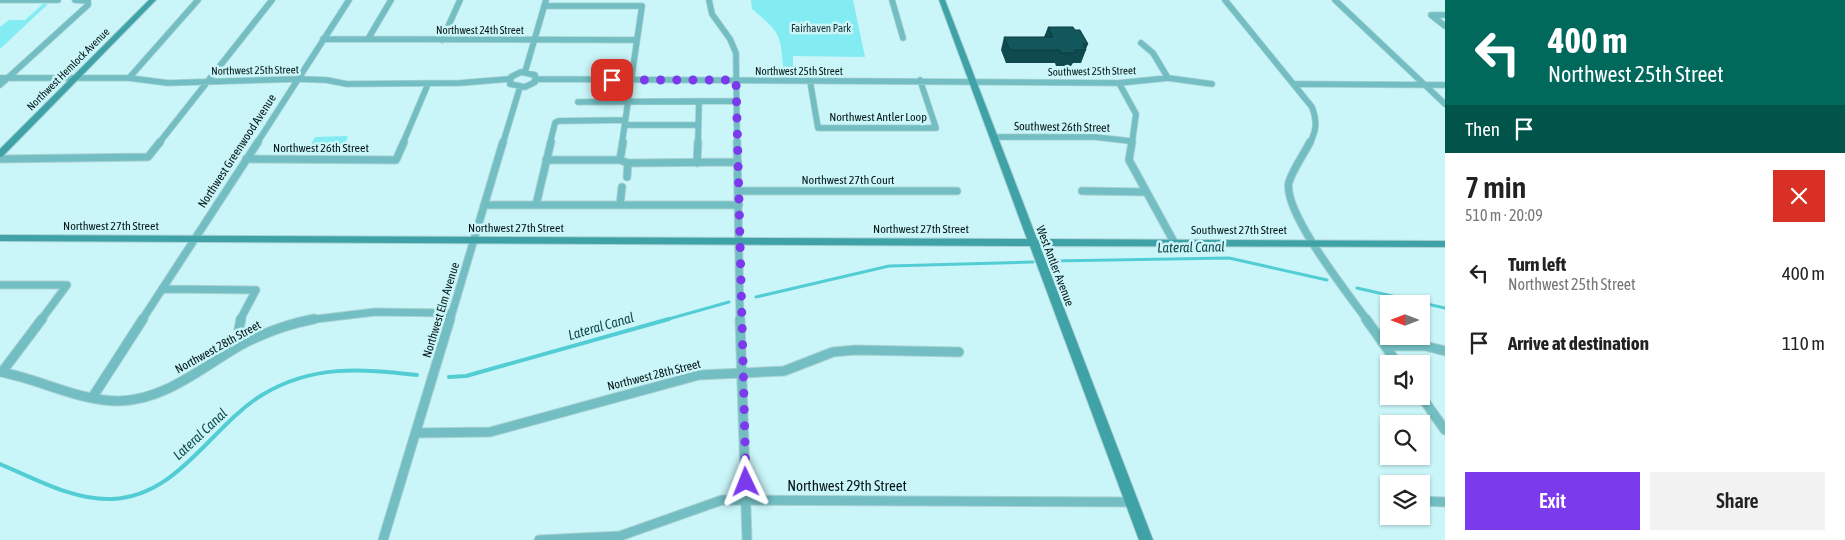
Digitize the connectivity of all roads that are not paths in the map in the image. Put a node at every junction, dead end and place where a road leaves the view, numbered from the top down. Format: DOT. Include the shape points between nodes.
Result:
graph roads {
  1 [pos="0,0"];
  2 [pos="58,0"];
  3 [pos="75,0"];
  4 [pos="153,0"];
  5 [pos="198,0"];
  6 [pos="272,0"];
  7 [pos="348,0"];
  8 [pos="391,0"];
  9 [pos="460,0"];
  10 [pos="546,0"];
  11 [pos="709,0"];
  12 [pos="892,0"];
  13 [pos="942,0"];
  14 [pos="1225,0"];
  15 [pos="1334,0"];
  16 [pos="544,6"];
  17 [pos="1445,15"];
  18 [pos="1445,26"];
  19 [pos="903,38"];
  20 [pos="323,39"];
  21 [pos="368,40"];
  22 [pos="442,40"];
  23 [pos="534,40"];
  24 [pos="637,40"];
  25 [pos="1141,43"];
  26 [pos="525,72"];
  27 [pos="0,78"];
  28 [pos="8,78"];
  29 [pos="129,78"];
  30 [pos="1168,78"];
  31 [pos="74,79"];
  32 [pos="298,79"];
  33 [pos="510,79"];
  34 [pos="537,79"];
  35 [pos="209,80"];
  36 [pos="631,80"];
  37 [pos="736,80"];
  38 [pos="920,80"];
  39 [pos="810,81"];
  40 [pos="972,81"];
  41 [pos="1119,83"];
  42 [pos="428,84"];
  43 [pos="1212,84"];
  44 [pos="1295,84"];
  45 [pos="0,85"];
  46 [pos="1425,85"];
  47 [pos="1445,85"];
  48 [pos="520,87"];
  49 [pos="699,101"];
  50 [pos="737,101"];
  51 [pos="578,102"];
  52 [pos="628,102"];
  53 [pos="1445,104"];
  54 [pos="625,122"];
  55 [pos="698,125"];
  56 [pos="994,137"];
  57 [pos="1130,141"];
  58 [pos="0,154"];
  59 [pos="0,159"];
  60 [pos="246,159"];
  61 [pos="546,160"];
  62 [pos="620,160"];
  63 [pos="738,162"];
  64 [pos="628,163"];
  65 [pos="697,163"];
  66 [pos="626,178"];
  67 [pos="622,187"];
  68 [pos="739,191"];
  69 [pos="957,191"];
  70 [pos="1082,192"];
  71 [pos="1146,192"];
  72 [pos="484,205"];
  73 [pos="536,205"];
  74 [pos="620,205"];
  75 [pos="739,205"];
  76 [pos="0,238"];
  77 [pos="194,239"];
  78 [pos="474,240"];
  79 [pos="738,241"];
  80 [pos="1033,242"];
  81 [pos="1174,242"];
  82 [pos="1313,243"];
  83 [pos="1445,244"];
  84 [pos="0,285"];
  85 [pos="162,289"];
  86 [pos="452,313"];
  87 [pos="243,344"];
  88 [pos="1386,346"];
  89 [pos="1445,351"];
  90 [pos="959,352"];
  91 [pos="1392,355"];
  92 [pos="1,372"];
  93 [pos="742,374"];
  94 [pos="92,398"];
  95 [pos="1427,405"];
  96 [pos="1445,430"];
  97 [pos="416,433"];
  98 [pos="746,500"];
  99 [pos="1132,502"];
  100 [pos="1430,502"];
  101 [pos="1445,502"];
  102 [pos="597,539"];
  103 [pos="383,540"];
  104 [pos="539,540"];
  105 [pos="747,540"];
  106 [pos="1146,540"];
  1 -- 2 [label="street"];
  3 -- 28 [label="street" via="88,1 83,10"];
  4 -- 31 [label="street, Northwest Hemlock Avenue"];
  5 -- 29 [label="street"];
  6 -- 35 [label="street"];
  7 -- 20 [label="street, Northwest Greenwood Avenue"];
  8 -- 21 [label="street"];
  9 -- 22 [label="street"];
  10 -- 16 [label="street"];
  11 -- 37 [label="street" via="712,15 734,45"];
  12 -- 19 [label="street"];
  13 -- 40 [label="street, West Antler Avenue"];
  14 -- 44 [label="street"];
  15 -- 46 [label="street"];
  16 -- 23 [label="street"];
  16 -- 24 [label="street" via="642,6"];
  17 -- 18 [label="street" via="1431,15"];
  20 -- 21 [label="street, Northwest 24th Street"];
  20 -- 32 [label="street, Northwest Greenwood Avenue"];
  21 -- 22 [label="street, Northwest 24th Street"];
  22 -- 23 [label="street, Northwest 24th Street"];
  23 -- 24 [label="street, Northwest 24th Street"];
  23 -- 26 [label="street"];
  24 -- 36 [label="street"];
  25 -- 30 [label="street" via="1153,53"];
  26 -- 33 [label="street"];
  26 -- 34 [label="street" via="532,73"];
  27 -- 28 [label="street, Northwest 25th Street"];
  28 -- 31 [label="street, Northwest 25th Street"];
  28 -- 45 [label="street"];
  29 -- 31 [label="street, Northwest 25th Street"];
  29 -- 35 [label="street, Northwest 25th Street" via="168,83"];
  30 -- 41 [label="street, Southwest 25th Street"];
  30 -- 43 [label="street, Southwest 25th Street"];
  31 -- 58 [label="street, Northwest Hemlock Avenue"];
  32 -- 35 [label="street, Northwest 25th Street"];
  32 -- 42 [label="street, Northwest 25th Street" via="347,84"];
  32 -- 60 [label="street, Northwest Greenwood Avenue"];
  33 -- 42 [label="street, Northwest 25th Street"];
  33 -- 48 [label="street" via="513,86"];
  34 -- 36 [label="street, Northwest 25th Street"];
  34 -- 48 [label="street" via="533,84"];
  35 -- 59 [label="street" via="148,157"];
  36 -- 37 [label="street, Northwest 25th Street"];
  36 -- 52 [label="street"];
  37 -- 39 [label="street, Northwest 25th Street"];
  37 -- 50 [label="street"];
  38 -- 39 [label="street, Northwest 25th Street"];
  38 -- 39 [label="street, Northwest Antler Loop" via="936,128 818,128"];
  38 -- 40 [label="street, Northwest 25th Street"];
  40 -- 41 [label="street, Southwest 25th Street"];
  40 -- 56 [label="street, West Antler Avenue"];
  41 -- 57 [label="street" via="1136,114"];
  42 -- 60 [label="street, Northwest 26th Street" via="396,160"];
  44 -- 46 [label="street"];
  44 -- 82 [label="street" via="1312,107 1316,131 1289,183 1291,204"];
  46 -- 47 [label="street"];
  46 -- 53 [label="street"];
  48 -- 72 [label="street, Northwest Elm Avenue"];
  49 -- 50 [label="street"];
  49 -- 52 [label="street"];
  49 -- 55 [label="street"];
  50 -- 63 [label="street"];
  51 -- 52 [label="street"];
  52 -- 54 [label="street"];
  54 -- 55 [label="street"];
  54 -- 61 [label="street" via="558,121"];
  54 -- 62 [label="street"];
  55 -- 65 [label="street"];
  56 -- 57 [label="street, Southwest 26th Street" via="1095,137"];
  56 -- 80 [label="street, West Antler Avenue"];
  57 -- 71 [label="street" via="1129,160"];
  60 -- 77 [label="street, Northwest Greenwood Avenue"];
  61 -- 62 [label="street"];
  61 -- 73 [label="street"];
  62 -- 64 [label="street"];
  63 -- 65 [label="street"];
  63 -- 68 [label="street"];
  64 -- 65 [label="street"];
  64 -- 66 [label="street"];
  67 -- 74 [label="street"];
  68 -- 69 [label="street, Northwest 27th Court"];
  68 -- 75 [label="street"];
  70 -- 71 [label="street"];
  71 -- 81 [label="street"];
  72 -- 73 [label="street"];
  72 -- 78 [label="street, Northwest Elm Avenue"];
  73 -- 74 [label="street"];
  74 -- 75 [label="street"];
  75 -- 79 [label="street"];
  76 -- 77 [label="street, Northwest 27th Street"];
  77 -- 78 [label="street, Northwest 27th Street"];
  77 -- 85 [label="street, Northwest Greenwood Avenue"];
  78 -- 79 [label="street, Northwest 27th Street"];
  78 -- 86 [label="street, Northwest Elm Avenue"];
  79 -- 80 [label="street, Northwest 27th Street"];
  79 -- 93 [label="street"];
  80 -- 81 [label="street, Southwest 27th Street"];
  80 -- 99 [label="street, West Antler Avenue"];
  81 -- 82 [label="street, Southwest 27th Street"];
  82 -- 83 [label="street, Southwest 27th Street"];
  82 -- 88 [label="street"];
  84 -- 92 [label="street" via="67,285"];
  85 -- 87 [label="street" via="256,290 239,322 238,333"];
  85 -- 94 [label="street, Northwest Greenwood Avenue"];
  86 -- 87 [label="street, Northwest 28th Street" via="379,310 347,313 287,326"];
  86 -- 97 [label="street, Northwest Elm Avenue"];
  87 -- 94 [label="street, Northwest 28th Street" via="162,391 121,401"];
  88 -- 89 [label="street" via="1425,346"];
  88 -- 91 [label="street"];
  90 -- 93 [label="street, Northwest 28th Street" via="832,352 784,371"];
  92 -- 94 [label="street, Northwest 28th Street"];
  93 -- 97 [label="street, Northwest 28th Street" via="699,375 490,432"];
  93 -- 98 [label="street"];
  95 -- 96 [label="street"];
  97 -- 103 [label="street, Northwest Elm Avenue"];
  98 -- 99 [label="street, Northwest 29th Street"];
  98 -- 102 [label="street, Northwest 29th Street" via="722,500 697,506 619,537"];
  98 -- 105 [label="street"];
  99 -- 106 [label="street, West Antler Avenue"];
  100 -- 101 [label="street"];
  102 -- 104 [label="street, Northwest 29th Street" via="564,536"];
}
